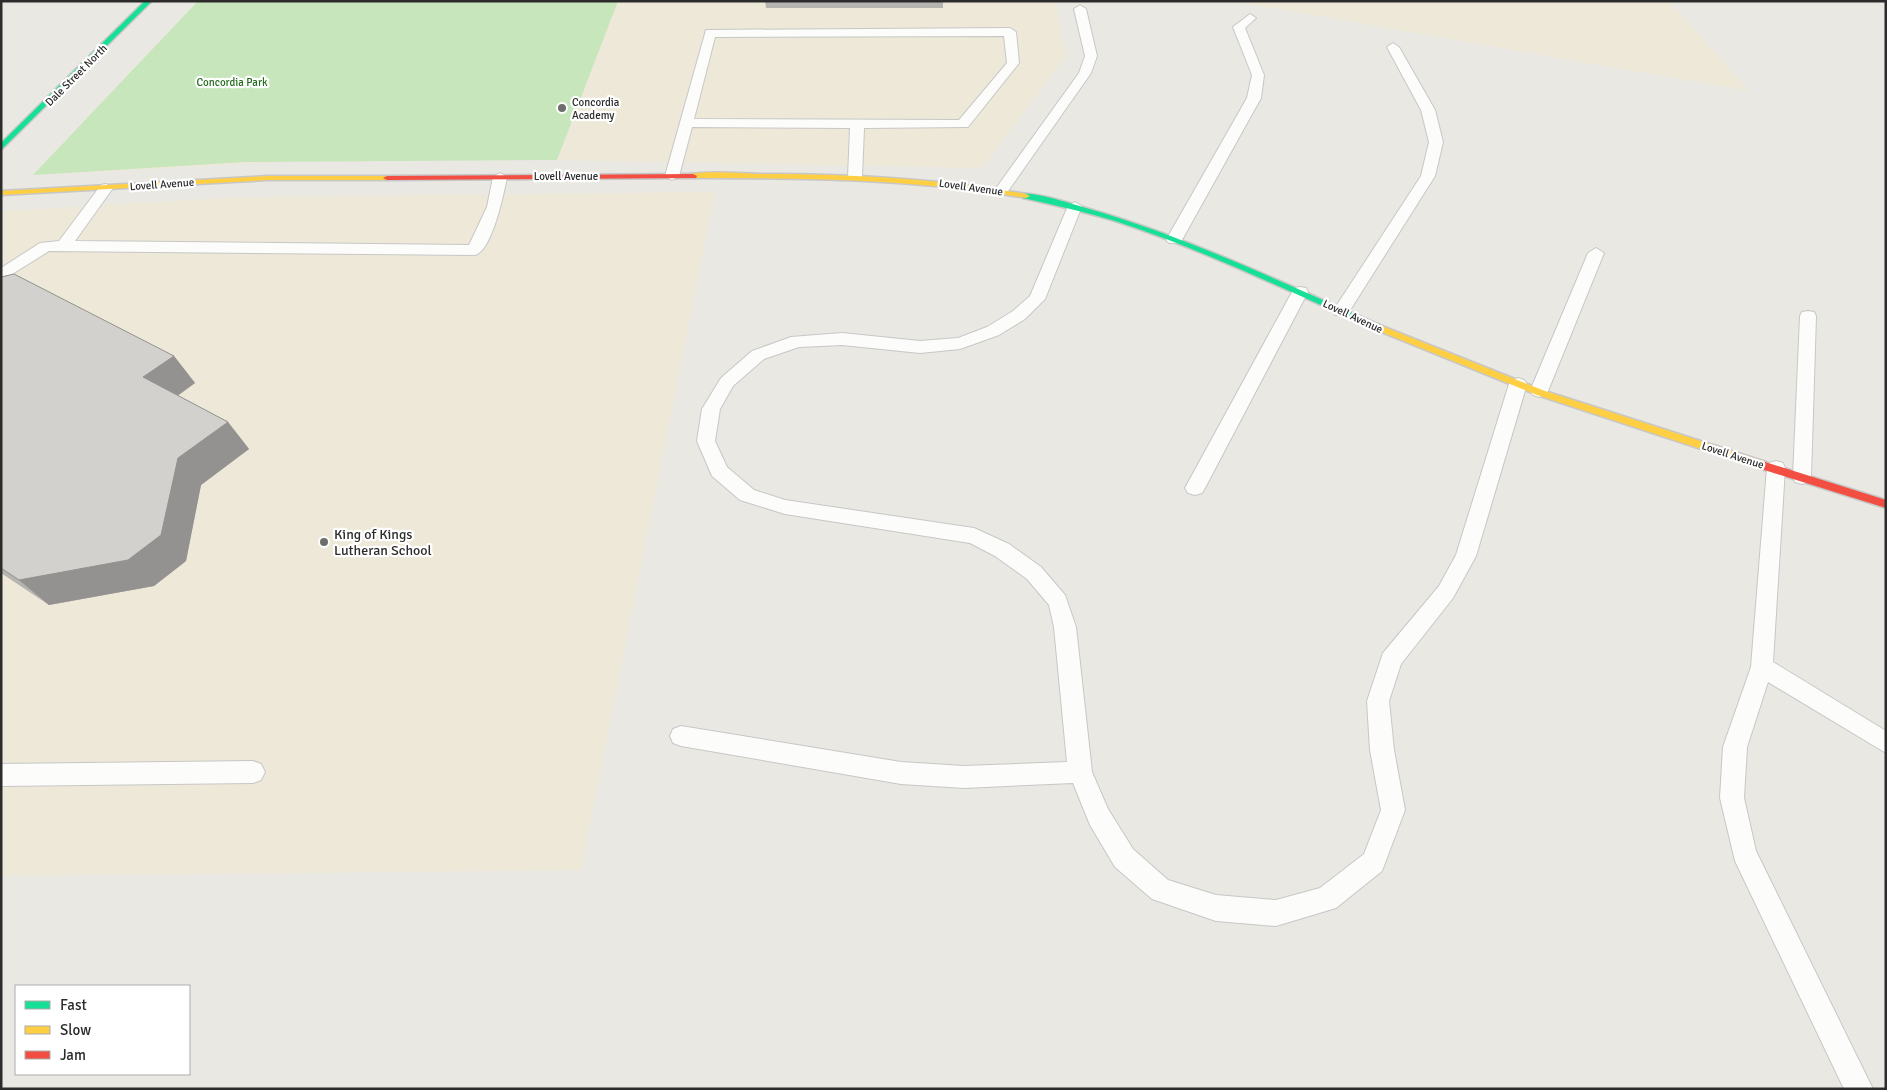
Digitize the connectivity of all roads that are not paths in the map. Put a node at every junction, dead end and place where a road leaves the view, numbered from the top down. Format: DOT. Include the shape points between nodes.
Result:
graph roads {
  1 [pos="149,1"];
  2 [pos="1080,9"];
  3 [pos="1250,18"];
  4 [pos="1393,47"];
  5 [pos="686,123"];
  6 [pos="857,124"];
  7 [pos="1,148"];
  8 [pos="672,176"];
  9 [pos="500,177"];
  10 [pos="855,177"];
  11 [pos="106,188"];
  12 [pos="1001,191"];
  13 [pos="1,193"];
  14 [pos="1075,206"];
  15 [pos="1174,240"];
  16 [pos="63,246"];
  17 [pos="1596,253"];
  18 [pos="1,276"];
  19 [pos="1300,292"];
  20 [pos="1341,311"];
  21 [pos="1808,316"];
  22 [pos="1518,384"];
  23 [pos="1539,390"];
  24 [pos="1776,468"];
  25 [pos="1802,477"];
  26 [pos="1195,488"];
  27 [pos="1886,504"];
  28 [pos="1762,667"];
  29 [pos="681,736"];
  30 [pos="1886,743"];
  31 [pos="253,772"];
  32 [pos="1080,772"];
  33 [pos="1,776"];
  34 [pos="1860,1089"];
  1 -- 7 [label="street, Dale Street North"];
  2 -- 12 [label="lane" via="1090,56 1085,73"];
  3 -- 15 [label="lane" via="1239,27 1258,75 1254,98"];
  4 -- 20 [label="lane" via="1428,110 1436,142 1428,176"];
  5 -- 6 [label="lane"];
  5 -- 6 [label="lane" via="710,33 1010,32 1013,63 963,124"];
  5 -- 8 [label="lane"];
  6 -- 10 [label="lane"];
  8 -- 9 [label="street, Lovell Avenue"];
  8 -- 10 [label="street, Lovell Avenue"];
  9 -- 11 [label="street, Lovell Avenue" via="268,178"];
  9 -- 16 [label="lane" via="494,207 475,250"];
  10 -- 12 [label="street, Lovell Avenue" via="904,179"];
  11 -- 13 [label="street, Lovell Avenue"];
  11 -- 16 [label="lane"];
  12 -- 14 [label="street, Lovell Avenue"];
  14 -- 15 [label="street, Lovell Avenue"];
  14 -- 32 [label="lane" via="1037,299 1019,316 994,332 960,343 920,347 842,339 797,341 758,355 727,382 711,409 706,441 719,471 747,494 785,508 974,536 1002,550 1034,573 1058,601 1065,627"];
  15 -- 19 [label="street, Lovell Avenue"];
  16 -- 18 [label="lane" via="45,246"];
  17 -- 23 [label="lane"];
  19 -- 20 [label="street, Lovell Avenue"];
  19 -- 26 [label="lane"];
  20 -- 22 [label="street, Lovell Avenue"];
  21 -- 25 [label="lane"];
  22 -- 23 [label="street, Lovell Avenue"];
  22 -- 32 [label="lane" via="1466,556 1446,592 1391,660 1378,700 1382,750 1393,810 1373,862 1327,899 1276,913 1216,908 1161,890 1124,858 1099,817"];
  23 -- 24 [label="street, Lovell Avenue"];
  24 -- 25 [label="street, Lovell Avenue"];
  24 -- 28 [label="lane"];
  25 -- 27 [label="street, Lovell Avenue"];
  28 -- 30 [label="lane"];
  28 -- 34 [label="lane" via="1735,747 1732,798 1744,853"];
  29 -- 32 [label="lane" via="901,773 964,777"];
  31 -- 33 [label="lane"];
}
